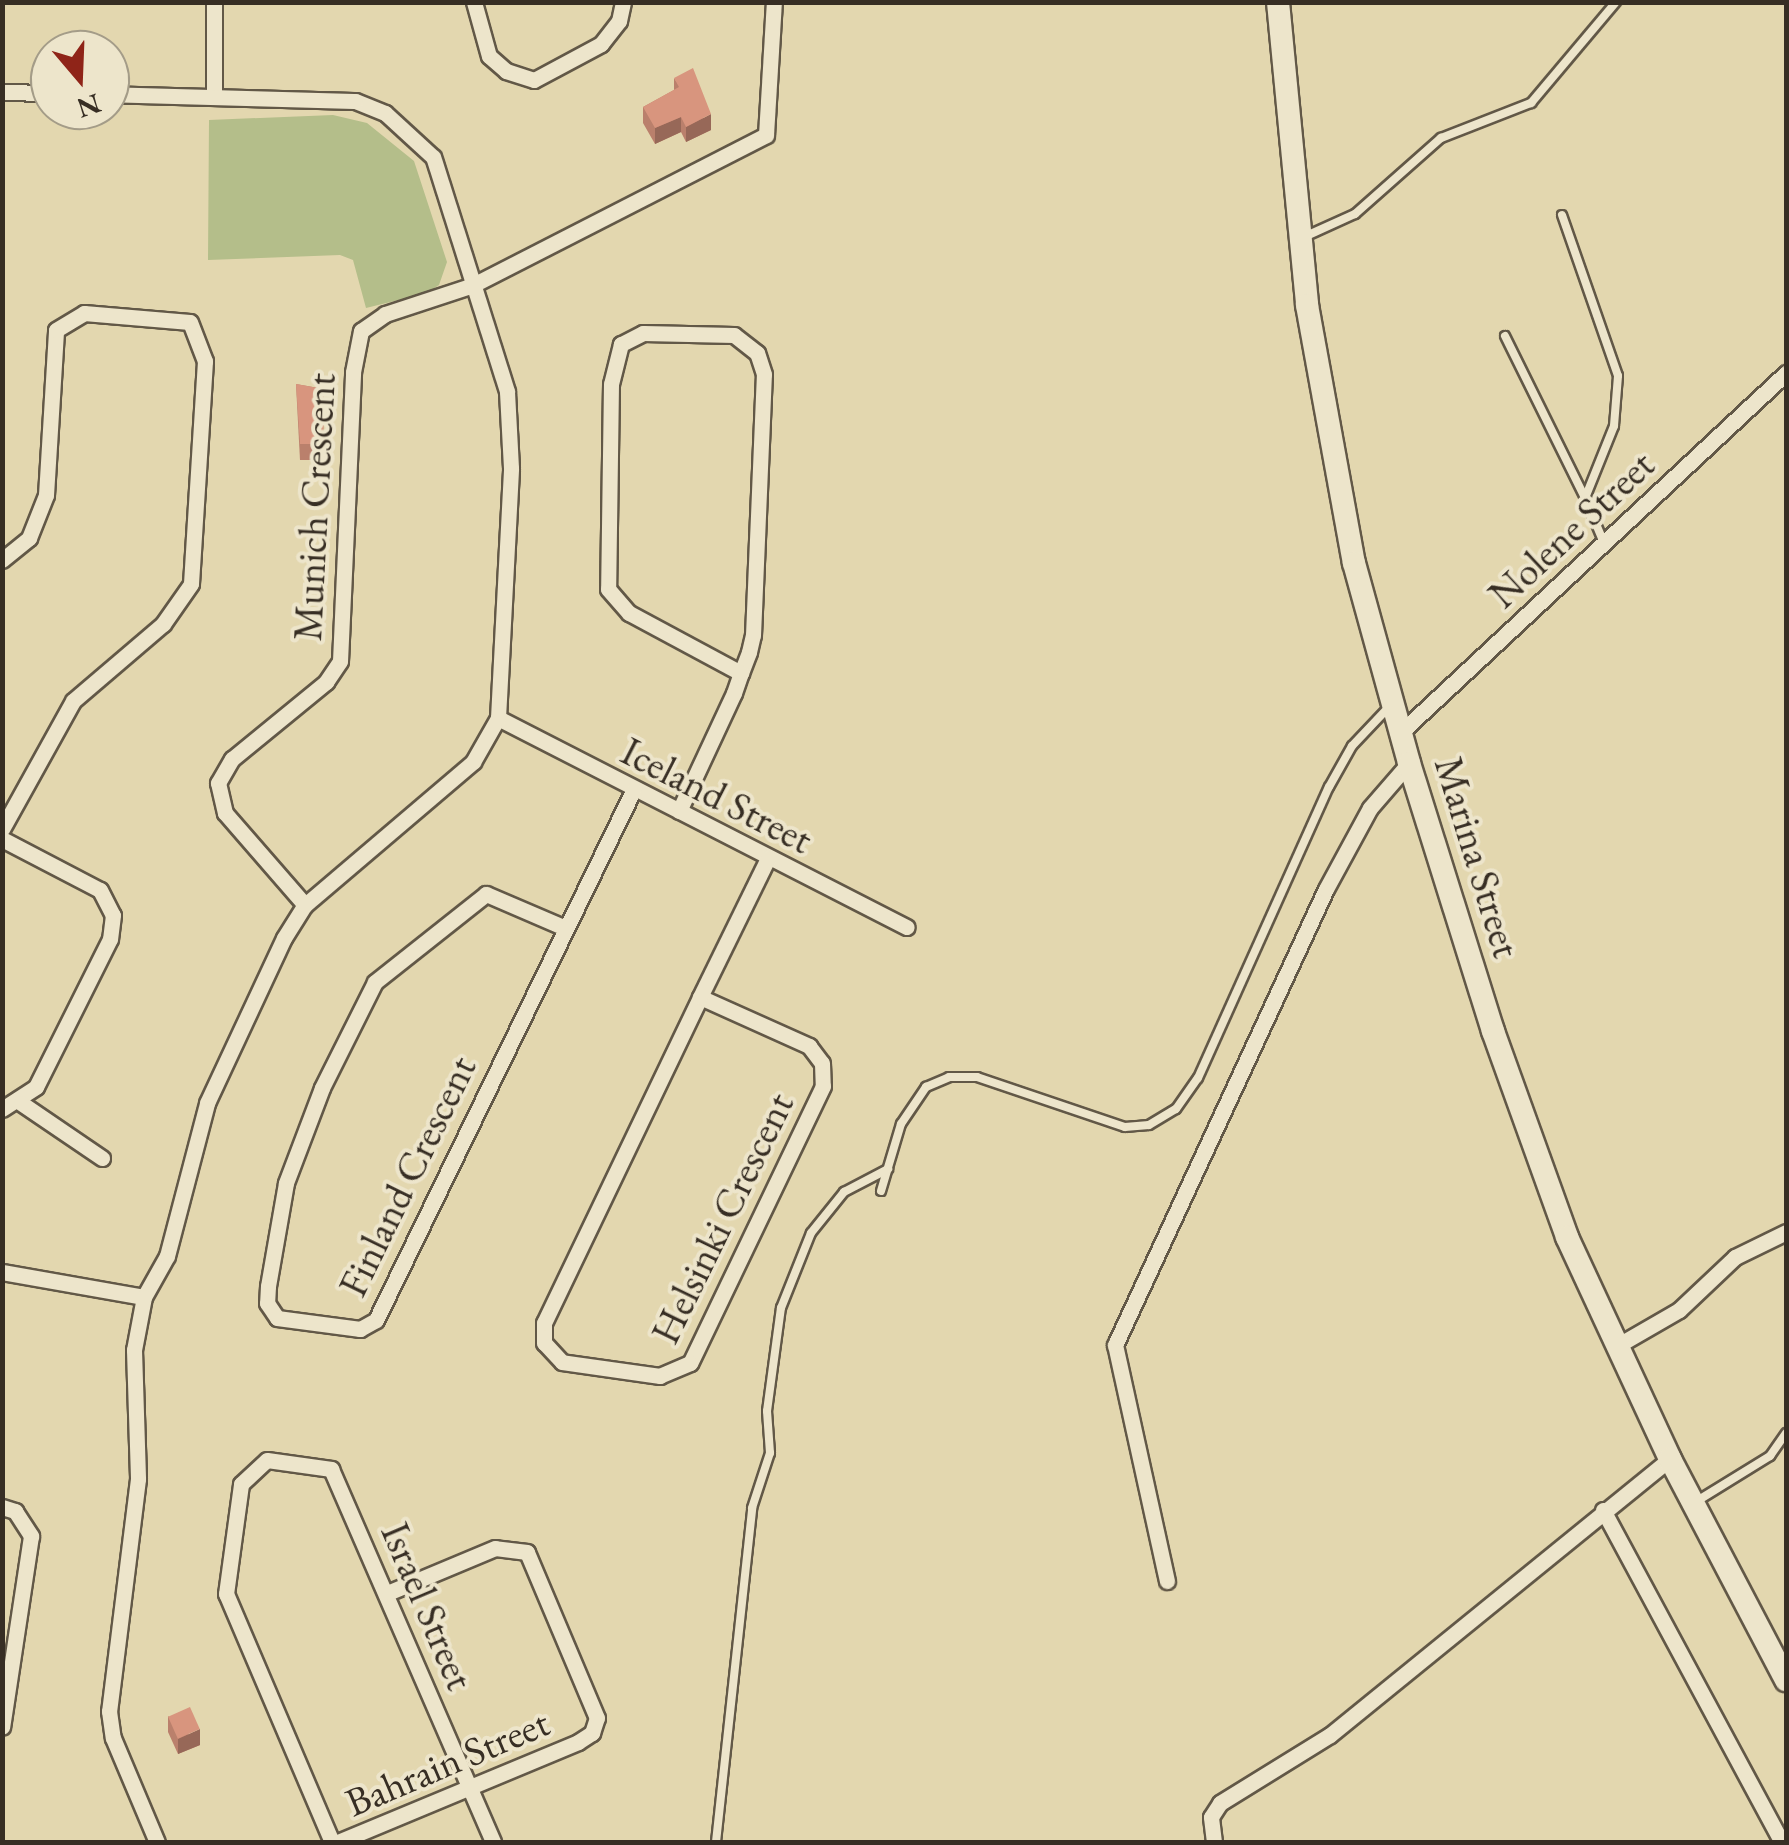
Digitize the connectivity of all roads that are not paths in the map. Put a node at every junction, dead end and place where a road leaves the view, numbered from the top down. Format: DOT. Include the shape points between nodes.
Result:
graph roads {
  1 [pos="214,2"];
  2 [pos="474,2"];
  3 [pos="622,2"];
  4 [pos="774,2"];
  5 [pos="1278,2"];
  6 [pos="1616,2"];
  7 [pos="2,92"];
  8 [pos="30,93"];
  9 [pos="130,94"];
  10 [pos="214,96"];
  11 [pos="1562,215"];
  12 [pos="1300,239"];
  13 [pos="473,285"];
  14 [pos="1504,336"];
  15 [pos="1786,374"];
  16 [pos="1780,387"];
  17 [pos="1586,498"];
  18 [pos="1604,543"];
  19 [pos="2,560"];
  20 [pos="741,673"];
  21 [pos="1392,704"];
  22 [pos="498,718"];
  23 [pos="1400,733"];
  24 [pos="1409,763"];
  25 [pos="634,790"];
  26 [pos="679,811"];
  27 [pos="2,829"];
  28 [pos="2,840"];
  29 [pos="768,858"];
  30 [pos="305,905"];
  31 [pos="564,926"];
  32 [pos="907,927"];
  33 [pos="700,997"];
  34 [pos="20,1103"];
  35 [pos="2,1109"];
  36 [pos="102,1158"];
  37 [pos="888,1169"];
  38 [pos="881,1191"];
  39 [pos="1786,1232"];
  40 [pos="2,1272"];
  41 [pos="144,1297"];
  42 [pos="1616,1346"];
  43 [pos="1786,1433"];
  44 [pos="1670,1459"];
  45 [pos="1693,1504"];
  46 [pos="2,1507"];
  47 [pos="1604,1510"];
  48 [pos="1167,1581"];
  49 [pos="390,1592"];
  50 [pos="1786,1680"];
  51 [pos="2,1727"];
  52 [pos="469,1787"];
  53 [pos="157,1842"];
  54 [pos="335,1842"];
  55 [pos="492,1842"];
  56 [pos="716,1842"];
  57 [pos="1214,1842"];
  58 [pos="1782,1842"];
  1 -- 10 [label="street"];
  2 -- 3 [label="street" via="489,56 506,72 534,80 601,44 619,21"];
  4 -- 13 [label="street" via="766,135"];
  5 -- 12 [label="main road, Marina Street"];
  6 -- 12 [label="lane" via="1532,103 1441,138 1355,214"];
  7 -- 8 [label="street"];
  9 -- 10 [label="street"];
  10 -- 13 [label="street" via="355,101 385,113 422,144 442,173"];
  11 -- 17 [label="lane" via="1618,376 1614,426"];
  12 -- 21 [label="main road, Marina Street" via="1354,563"];
  13 -- 22 [label="street" via="509,417"];
  13 -- 30 [label="street, Munich Crescent" via="385,314 361,331 353,372 340,661 326,682 232,759 218,783 225,813"];
  14 -- 17 [label="lane"];
  15 -- 16 [label="street, Nolene Street"];
  16 -- 18 [label="street, Nolene Street"];
  17 -- 18 [label="lane"];
  18 -- 23 [label="street, Nolene Street"];
  19 -- 27 [label="street" via="29,538 46,495 56,330 84,314 190,322 206,361 191,584 163,624 73,701"];
  20 -- 20 [label="street" via="753,635 762,362 749,342 734,335 644,333 621,344 611,384 608,589 629,614"];
  20 -- 26 [label="street"];
  21 -- 23 [label="main road, Marina Street"];
  21 -- 37 [label="lane" via="1352,746 1329,787 1198,1078 1176,1109 1149,1125 1125,1127 977,1077 948,1077 918,1096"];
  22 -- 25 [label="street, Iceland Street"];
  22 -- 30 [label="street" via="473,762 432,802"];
  23 -- 24 [label="main road, Marina Street"];
  24 -- 42 [label="main road, Marina Street" via="1530,1142"];
  24 -- 48 [label="street" via="1370,808 1326,889 1115,1345"];
  25 -- 26 [label="street, Iceland Street"];
  25 -- 31 [label="street, Finland Crescent"];
  26 -- 29 [label="street, Iceland Street"];
  28 -- 34 [label="street" via="100,890 113,915 102,956 36,1087"];
  29 -- 32 [label="street, Iceland Street"];
  29 -- 33 [label="street, Helsinki Crescent"];
  30 -- 41 [label="street" via="207,1103 167,1256"];
  31 -- 31 [label="street, Finland Crescent" via="376,1320 360,1329 278,1318 268,1303 268,1286 286,1182 322,1088 375,982 486,894"];
  33 -- 33 [label="street, Helsinki Crescent" via="544,1323 544,1343 562,1362 660,1376 690,1364 823,1086 822,1063 808,1046"];
  34 -- 35 [label="street"];
  34 -- 36 [label="street"];
  37 -- 38 [label="lane"];
  37 -- 56 [label="lane" via="844,1192 811,1233 782,1308 768,1411 770,1454 752,1508"];
  39 -- 42 [label="street" via="1735,1258 1679,1310"];
  40 -- 41 [label="street"];
  41 -- 53 [label="street" via="134,1350 138,1479 109,1712 113,1738"];
  42 -- 44 [label="main road, Marina Street"];
  43 -- 45 [label="lane" via="1770,1456"];
  44 -- 45 [label="main road, Marina Street"];
  44 -- 47 [label="street"];
  45 -- 50 [label="main road, Marina Street"];
  46 -- 51 [label="street" via="15,1511 31,1536"];
  47 -- 57 [label="street" via="1330,1735 1220,1803 1211,1817"];
  47 -- 58 [label="street"];
  49 -- 52 [label="street, Israel Street"];
  49 -- 52 [label="street, Bahrain Street" via="495,1548 519,1547 534,1558 593,1695 597,1718 584,1738"];
  49 -- 54 [label="street, Israel Street" via="331,1470 276,1460 255,1464 241,1484 226,1594"];
  52 -- 54 [label="street, Bahrain Street"];
  52 -- 55 [label="street, Israel Street"];
}
